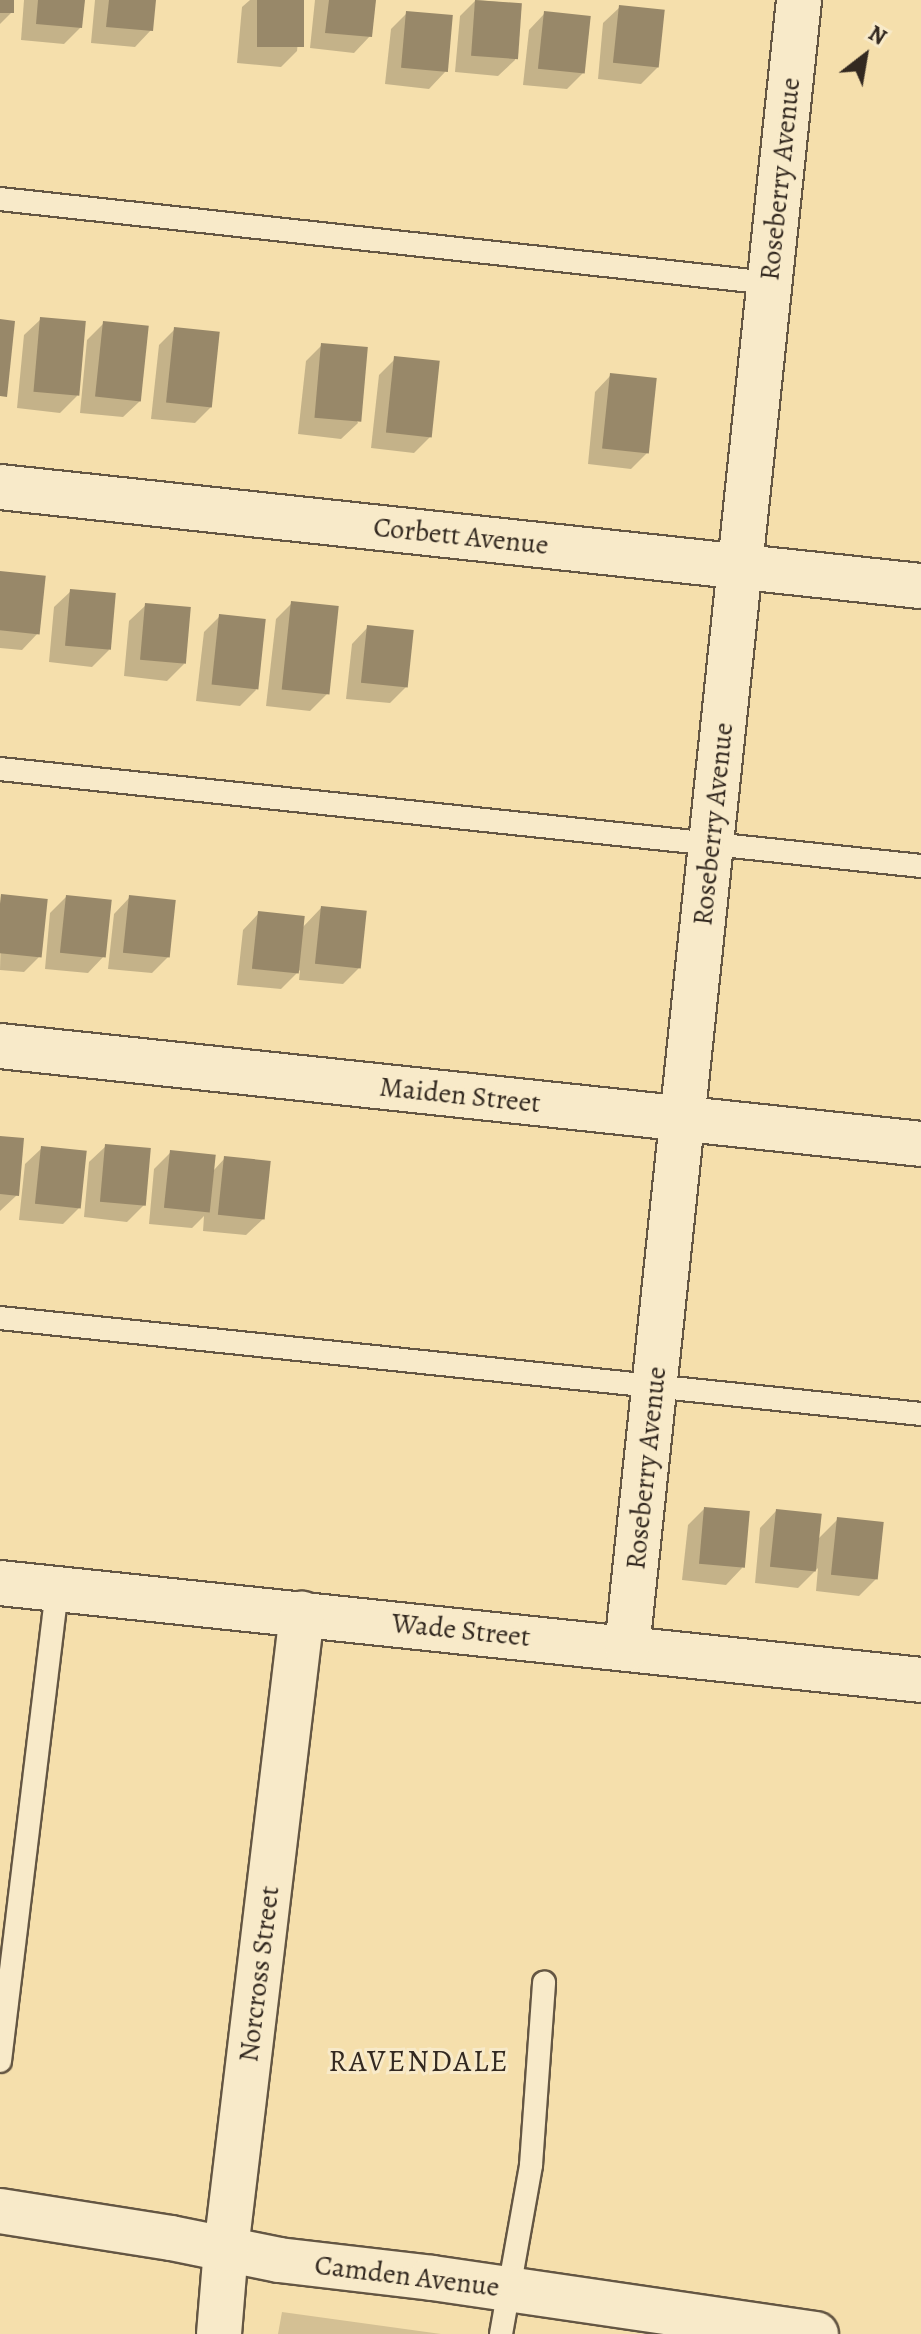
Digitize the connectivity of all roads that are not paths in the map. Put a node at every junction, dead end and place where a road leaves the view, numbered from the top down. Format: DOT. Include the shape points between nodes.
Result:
graph roads {
  1 [pos="799,0"];
  2 [pos="0,199"];
  3 [pos="769,283"];
  4 [pos="0,487"];
  5 [pos="740,566"];
  6 [pos="921,586"];
  7 [pos="0,769"];
  8 [pos="711,843"];
  9 [pos="921,866"];
  10 [pos="0,1046"];
  11 [pos="682,1119"];
  12 [pos="921,1144"];
  13 [pos="0,1318"];
  14 [pos="655,1385"];
  15 [pos="921,1414"];
  16 [pos="0,1583"];
  17 [pos="57,1589"];
  18 [pos="302,1614"];
  19 [pos="627,1648"];
  20 [pos="921,1680"];
  21 [pos="544,1982"];
  22 [pos="0,2061"];
  23 [pos="0,2211"];
  24 [pos="226,2249"];
  25 [pos="507,2289"];
  26 [pos="729,2328"];
  27 [pos="219,2334"];
  28 [pos="501,2334"];
  29 [pos="816,2334"];
  1 -- 3 [label="street, Roseberry Avenue"];
  2 -- 3 [label="lane"];
  3 -- 5 [label="street, Roseberry Avenue"];
  4 -- 5 [label="street, Corbett Avenue"];
  5 -- 6 [label="street, Corbett Avenue"];
  5 -- 8 [label="street, Roseberry Avenue"];
  7 -- 8 [label="lane"];
  8 -- 9 [label="lane"];
  8 -- 11 [label="street, Roseberry Avenue"];
  10 -- 11 [label="street, Maiden Street"];
  11 -- 12 [label="street, Maiden Street"];
  11 -- 14 [label="street, Roseberry Avenue"];
  13 -- 14 [label="lane"];
  14 -- 15 [label="lane"];
  14 -- 19 [label="street, Roseberry Avenue"];
  16 -- 17 [label="street, Wade Street"];
  17 -- 18 [label="street, Wade Street"];
  17 -- 22 [label="lane"];
  18 -- 19 [label="street, Wade Street"];
  18 -- 24 [label="street, Norcross Street"];
  19 -- 20 [label="street, Wade Street"];
  21 -- 25 [label="lane" via="531,2165"];
  23 -- 24 [label="street, Camden Avenue"];
  24 -- 25 [label="street, Camden Avenue"];
  24 -- 27 [label="street, Norcross Street"];
  25 -- 26 [label="street, Camden Avenue"];
  25 -- 28 [label="lane"];
  26 -- 29 [label="street, Camden Avenue"];
}
